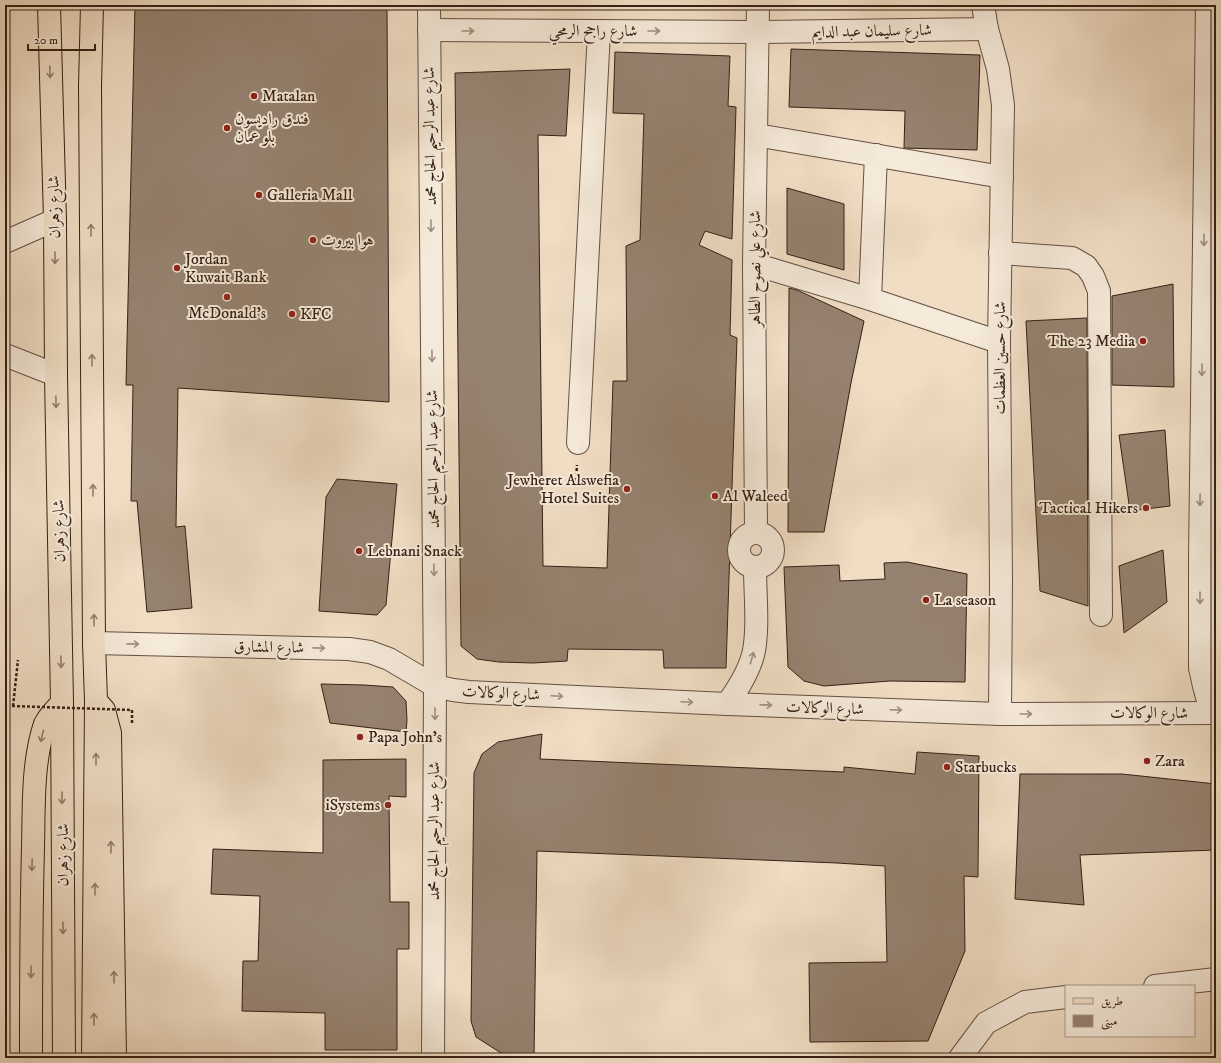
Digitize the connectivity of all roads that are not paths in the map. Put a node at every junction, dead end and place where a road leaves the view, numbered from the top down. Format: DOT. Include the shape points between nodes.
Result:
graph roads {
  1 [pos="49,5"];
  2 [pos="92,5"];
  3 [pos="429,5"];
  4 [pos="758,5"];
  5 [pos="983,5"];
  6 [pos="1207,5"];
  7 [pos="987,29"];
  8 [pos="429,30"];
  9 [pos="599,31"];
  10 [pos="758,32"];
  11 [pos="756,135"];
  12 [pos="876,155"];
  13 [pos="1002,177"];
  14 [pos="55,220"];
  15 [pos="5,242"];
  16 [pos="1000,253"];
  17 [pos="754,264"];
  18 [pos="870,299"];
  19 [pos="999,342"];
  20 [pos="5,354"];
  21 [pos="56,375"];
  22 [pos="578,443"];
  23 [pos="1101,615"];
  24 [pos="94,643"];
  25 [pos="435,686"];
  26 [pos="96,700"];
  27 [pos="62,703"];
  28 [pos="727,704"];
  29 [pos="1216,713"];
  30 [pos="1000,714"];
  31 [pos="1216,978"];
  32 [pos="1163,985"];
  33 [pos="1065,997"];
  34 [pos="31,1058"];
  35 [pos="64,1058"];
  36 [pos="93,1058"];
  37 [pos="115,1058"];
  38 [pos="433,1058"];
  39 [pos="960,1058"];
  1 -- 14 [label="main road, شارع زهران, one-way"];
  24 -- 2 [label="main road, شارع زهران, one-way" via="90,94"];
  3 -- 8 [label="street, شارع عبد الرحيم الحاج محمد"];
  4 -- 10 [label="street, شارع علي نصوح الطاهر"];
  5 -- 7 [label="street, شارع حسين العظمات"];
  6 -- 29 [label="street, one-way" via="1200,668 1205,692"];
  7 -- 10 [label="street, شارع سليمان عبد الدايم"];
  7 -- 13 [label="street, شارع حسين العظمات" via="1001,85"];
  8 -- 9 [label="street, شارع راجح الرمحي, one-way"];
  8 -- 25 [label="street, شارع عبد الرحيم الحاج محمد, one-way"];
  9 -- 10 [label="street, شارع راجح الرمحي, one-way"];
  9 -- 22 [label="street"];
  10 -- 11 [label="street, شارع علي نصوح الطاهر"];
  11 -- 12 [label="street"];
  11 -- 17 [label="street, شارع علي نصوح الطاهر"];
  12 -- 13 [label="street"];
  12 -- 18 [label="street"];
  13 -- 16 [label="street, شارع حسين العظمات"];
  14 -- 15 [label="street"];
  14 -- 21 [label="main road, شارع زهران, one-way"];
  16 -- 19 [label="street, شارع حسين العظمات"];
  16 -- 23 [label="street" via="1072,258 1086,266 1100,291"];
  17 -- 18 [label="street"];
  28 -- 17 [label="street, شارع علي نصوح الطاهر, one-way" via="747,672 753,654 756,635 755,568 768,563 773,550 768,538 756,532"];
  18 -- 19 [label="street"];
  19 -- 30 [label="street, شارع حسين العظمات"];
  20 -- 21 [label="street"];
  21 -- 27 [label="main road, شارع زهران, one-way"];
  24 -- 25 [label="street, شارع المشارق, one-way" via="356,650 389,659"];
  24 -- 26 [label="main road, شارع زهران"];
  25 -- 28 [label="street, شارع الوكالات, one-way" via="469,692"];
  25 -- 38 [label="street, شارع عبد الرحيم الحاج محمد, one-way"];
  36 -- 26 [label="main road, شارع زهران, one-way"];
  37 -- 26 [label="main road, one-way" via="110,732 104,710"];
  27 -- 34 [label="main road, one-way" via="46,724 39,748 36,776 31,891"];
  27 -- 35 [label="main road, شارع زهران, one-way"];
  28 -- 30 [label="street, شارع الوكالات, one-way"];
  30 -- 29 [label="street, شارع الوكالات, one-way"];
  31 -- 32 [label="street"];
  33 -- 39 [label="street" via="1025,1002 986,1023"];
}
